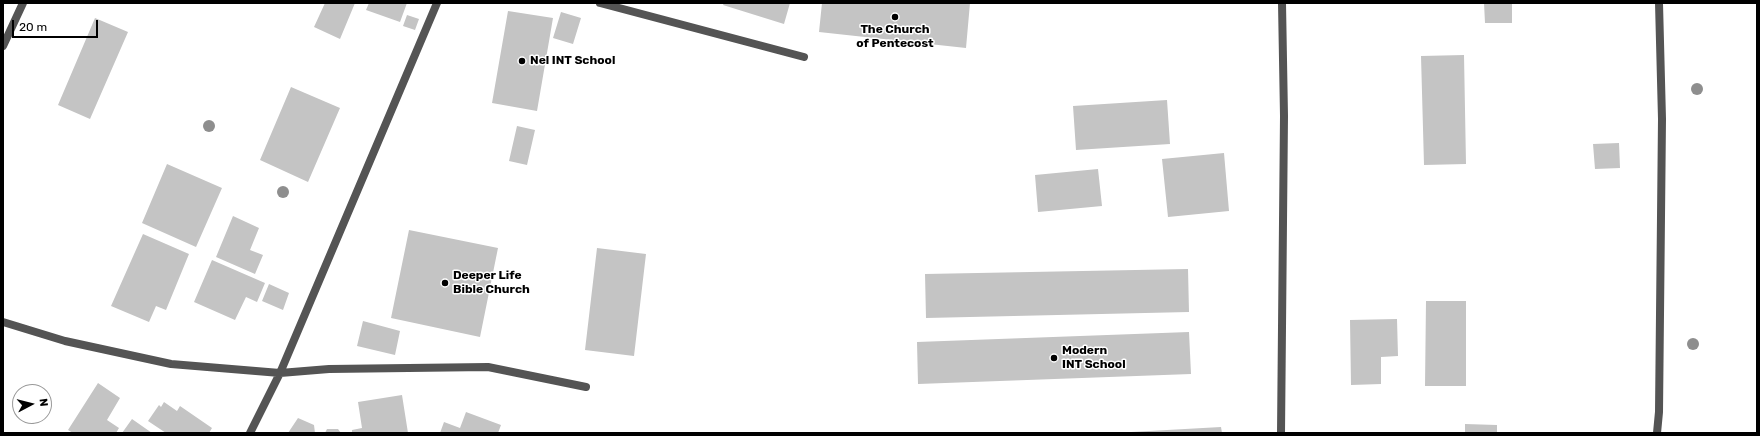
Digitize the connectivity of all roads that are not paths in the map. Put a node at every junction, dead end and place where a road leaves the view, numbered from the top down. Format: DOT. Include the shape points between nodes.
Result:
graph roads {
  1 [pos="23,3"];
  2 [pos="437,3"];
  3 [pos="600,3"];
  4 [pos="1282,3"];
  5 [pos="1659,3"];
  6 [pos="3,46"];
  7 [pos="804,57"];
  8 [pos="3,322"];
  9 [pos="280,373"];
  10 [pos="586,387"];
  11 [pos="250,433"];
  12 [pos="1280,433"];
  13 [pos="1657,433"];
  1 -- 6 [label="street"];
  2 -- 9 [label="street"];
  3 -- 7 [label="street"];
  4 -- 12 [label="street" via="1284,116"];
  5 -- 13 [label="street" via="1662,119"];
  8 -- 9 [label="street" via="65,341 171,364"];
  9 -- 10 [label="street" via="329,369 488,367"];
  9 -- 11 [label="street"];
}
